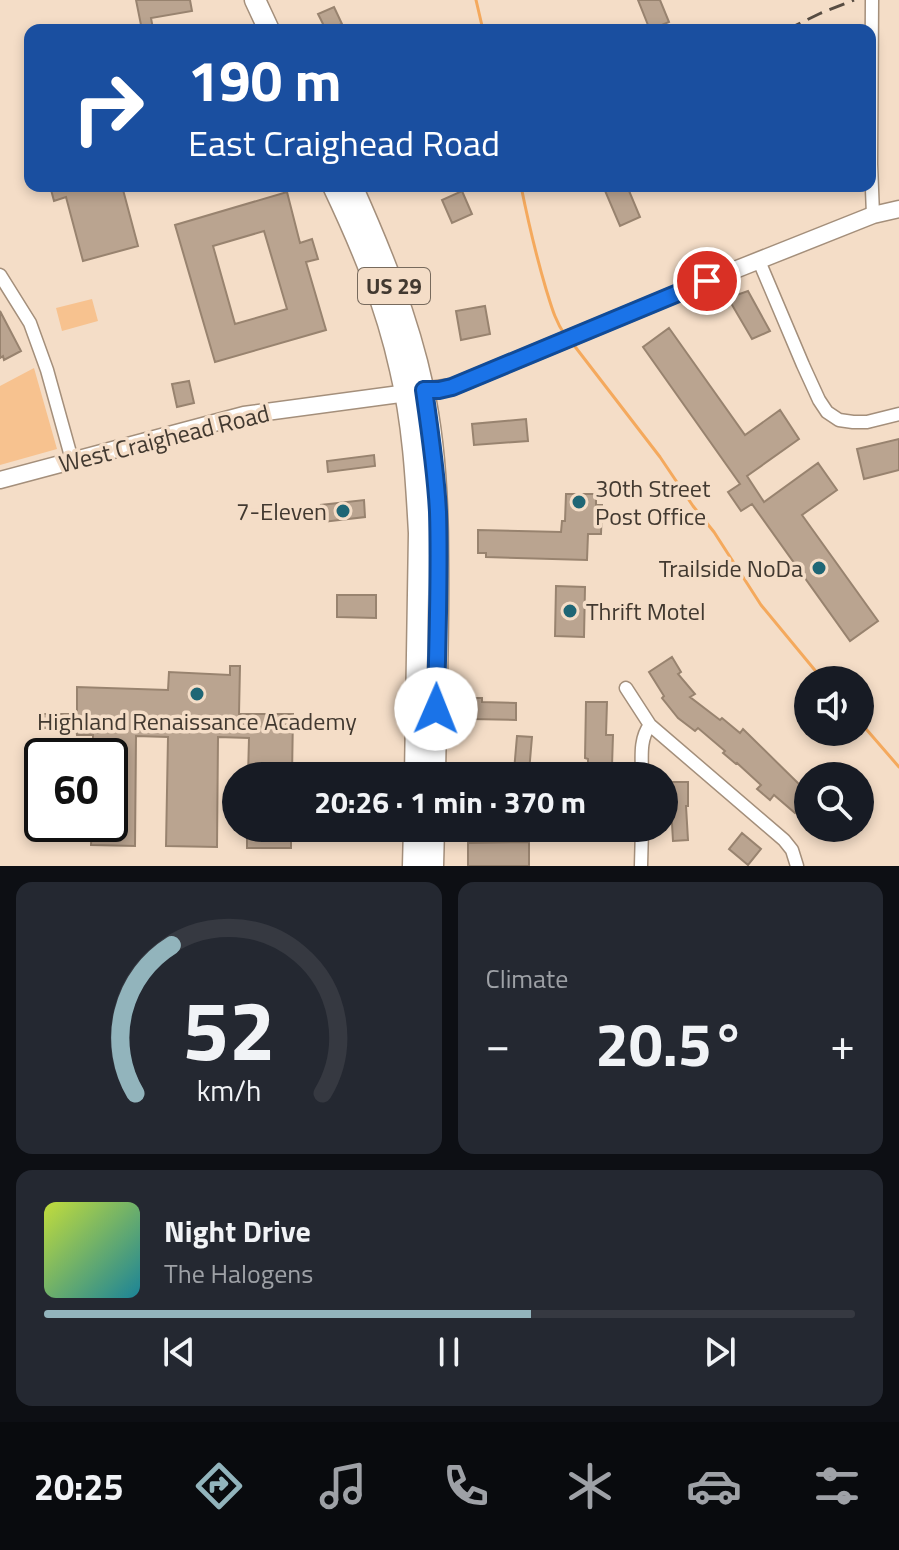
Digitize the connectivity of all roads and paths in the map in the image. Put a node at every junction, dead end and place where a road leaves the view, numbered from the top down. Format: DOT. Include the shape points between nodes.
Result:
graph roads {
  1 [pos="255,0"];
  2 [pos="872,0"];
  3 [pos="266,24"];
  4 [pos="872,24"];
  5 [pos="336,192"];
  6 [pos="355,192"];
  7 [pos="872,192"];
  8 [pos="899,209"];
  9 [pos="873,215"];
  10 [pos="759,261"];
  11 [pos="0,275"];
  12 [pos="414,391"];
  13 [pos="899,414"];
  14 [pos="72,460"];
  15 [pos="0,480"];
  16 [pos="626,688"];
  17 [pos="650,725"];
  18 [pos="415,762"];
  19 [pos="435,762"];
  20 [pos="642,762"];
  21 [pos="414,842"];
  22 [pos="434,842"];
  23 [pos="642,842"];
  24 [pos="413,866"];
  25 [pos="433,866"];
  26 [pos="641,866"];
  27 [pos="797,866"];
  1 -- 3 [label="main road"];
  2 -- 4 [label="street"];
  5 -- 12 [label="main road, US 29" via="378,293 400,369"];
  6 -- 12 [label="main road, US 29" via="414,349"];
  7 -- 9 [label="street"];
  8 -- 9 [label="street, West Craighead Road"];
  9 -- 10 [label="street, West Craighead Road"];
  10 -- 12 [label="street, West Craighead Road" via="452,387"];
  10 -- 13 [label="street" via="827,412 853,422"];
  11 -- 14 [label="street" via="30,323"];
  12 -- 14 [label="street, West Craighead Road" via="244,415"];
  12 -- 18 [label="main road, US 29" via="419,533"];
  12 -- 19 [label="main road, US 29" via="433,449 438,511"];
  14 -- 15 [label="street, West Craighead Road"];
  16 -- 17 [label="street"];
  17 -- 20 [label="street"];
  17 -- 27 [label="street" via="784,840"];
  21 -- 24 [label="main road"];
  22 -- 25 [label="main road"];
  23 -- 26 [label="street"];
}
